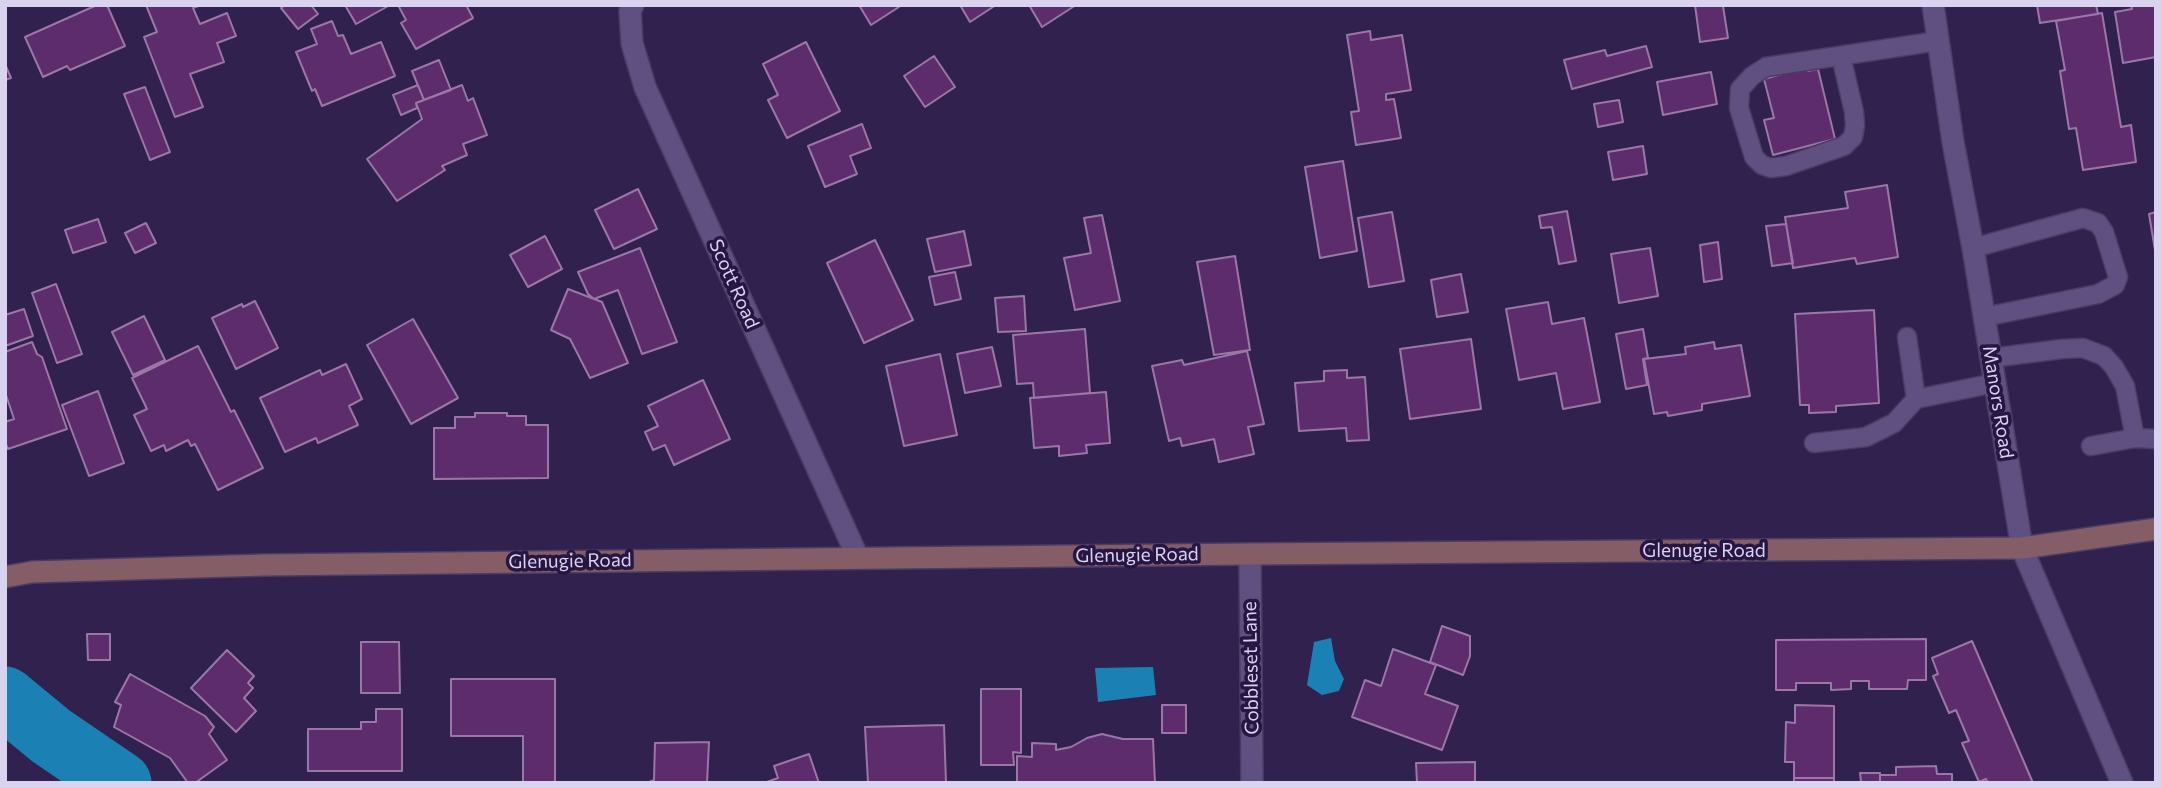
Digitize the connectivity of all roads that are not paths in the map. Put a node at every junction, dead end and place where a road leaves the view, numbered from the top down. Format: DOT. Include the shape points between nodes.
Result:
graph roads {
  1 [pos="1933,5"];
  2 [pos="629,7"];
  3 [pos="1938,41"];
  4 [pos="1841,56"];
  5 [pos="1973,248"];
  6 [pos="1984,317"];
  7 [pos="1907,337"];
  8 [pos="1991,358"];
  9 [pos="1995,383"];
  10 [pos="1916,399"];
  11 [pos="2135,438"];
  12 [pos="2156,439"];
  13 [pos="1814,443"];
  14 [pos="2091,446"];
  15 [pos="2156,529"];
  16 [pos="2022,548"];
  17 [pos="1250,554"];
  18 [pos="858,558"];
  19 [pos="5,577"];
  20 [pos="1252,783"];
  21 [pos="2122,783"];
  1 -- 3 [label="street, Manors Road"];
  2 -- 18 [label="street, Scott Road" via="632,43 645,87"];
  3 -- 4 [label="lane"];
  3 -- 5 [label="street, Manors Road"];
  4 -- 4 [label="lane" via="1766,67 1740,89 1739,108 1754,157 1762,165 1786,166 1844,146 1853,137 1854,113"];
  5 -- 6 [label="street, Manors Road"];
  5 -- 6 [label="lane" via="2082,218 2098,223 2104,232 2118,277 2115,285 2098,294"];
  6 -- 8 [label="street, Manors Road"];
  7 -- 10 [label="lane"];
  8 -- 9 [label="street, Manors Road"];
  8 -- 11 [label="lane" via="2082,348 2104,356 2124,386"];
  9 -- 10 [label="lane"];
  9 -- 16 [label="street, Manors Road"];
  10 -- 13 [label="lane" via="1894,423 1867,437"];
  11 -- 12 [label="lane"];
  11 -- 14 [label="lane"];
  15 -- 16 [label="street, Glenugie Road"];
  16 -- 17 [label="street, Glenugie Road"];
  16 -- 21 [label="street, Manors Road"];
  17 -- 18 [label="street, Glenugie Road"];
  17 -- 20 [label="street, Cobbleset Lane"];
  18 -- 19 [label="street, Glenugie Road" via="264,565 32,572"];
}
